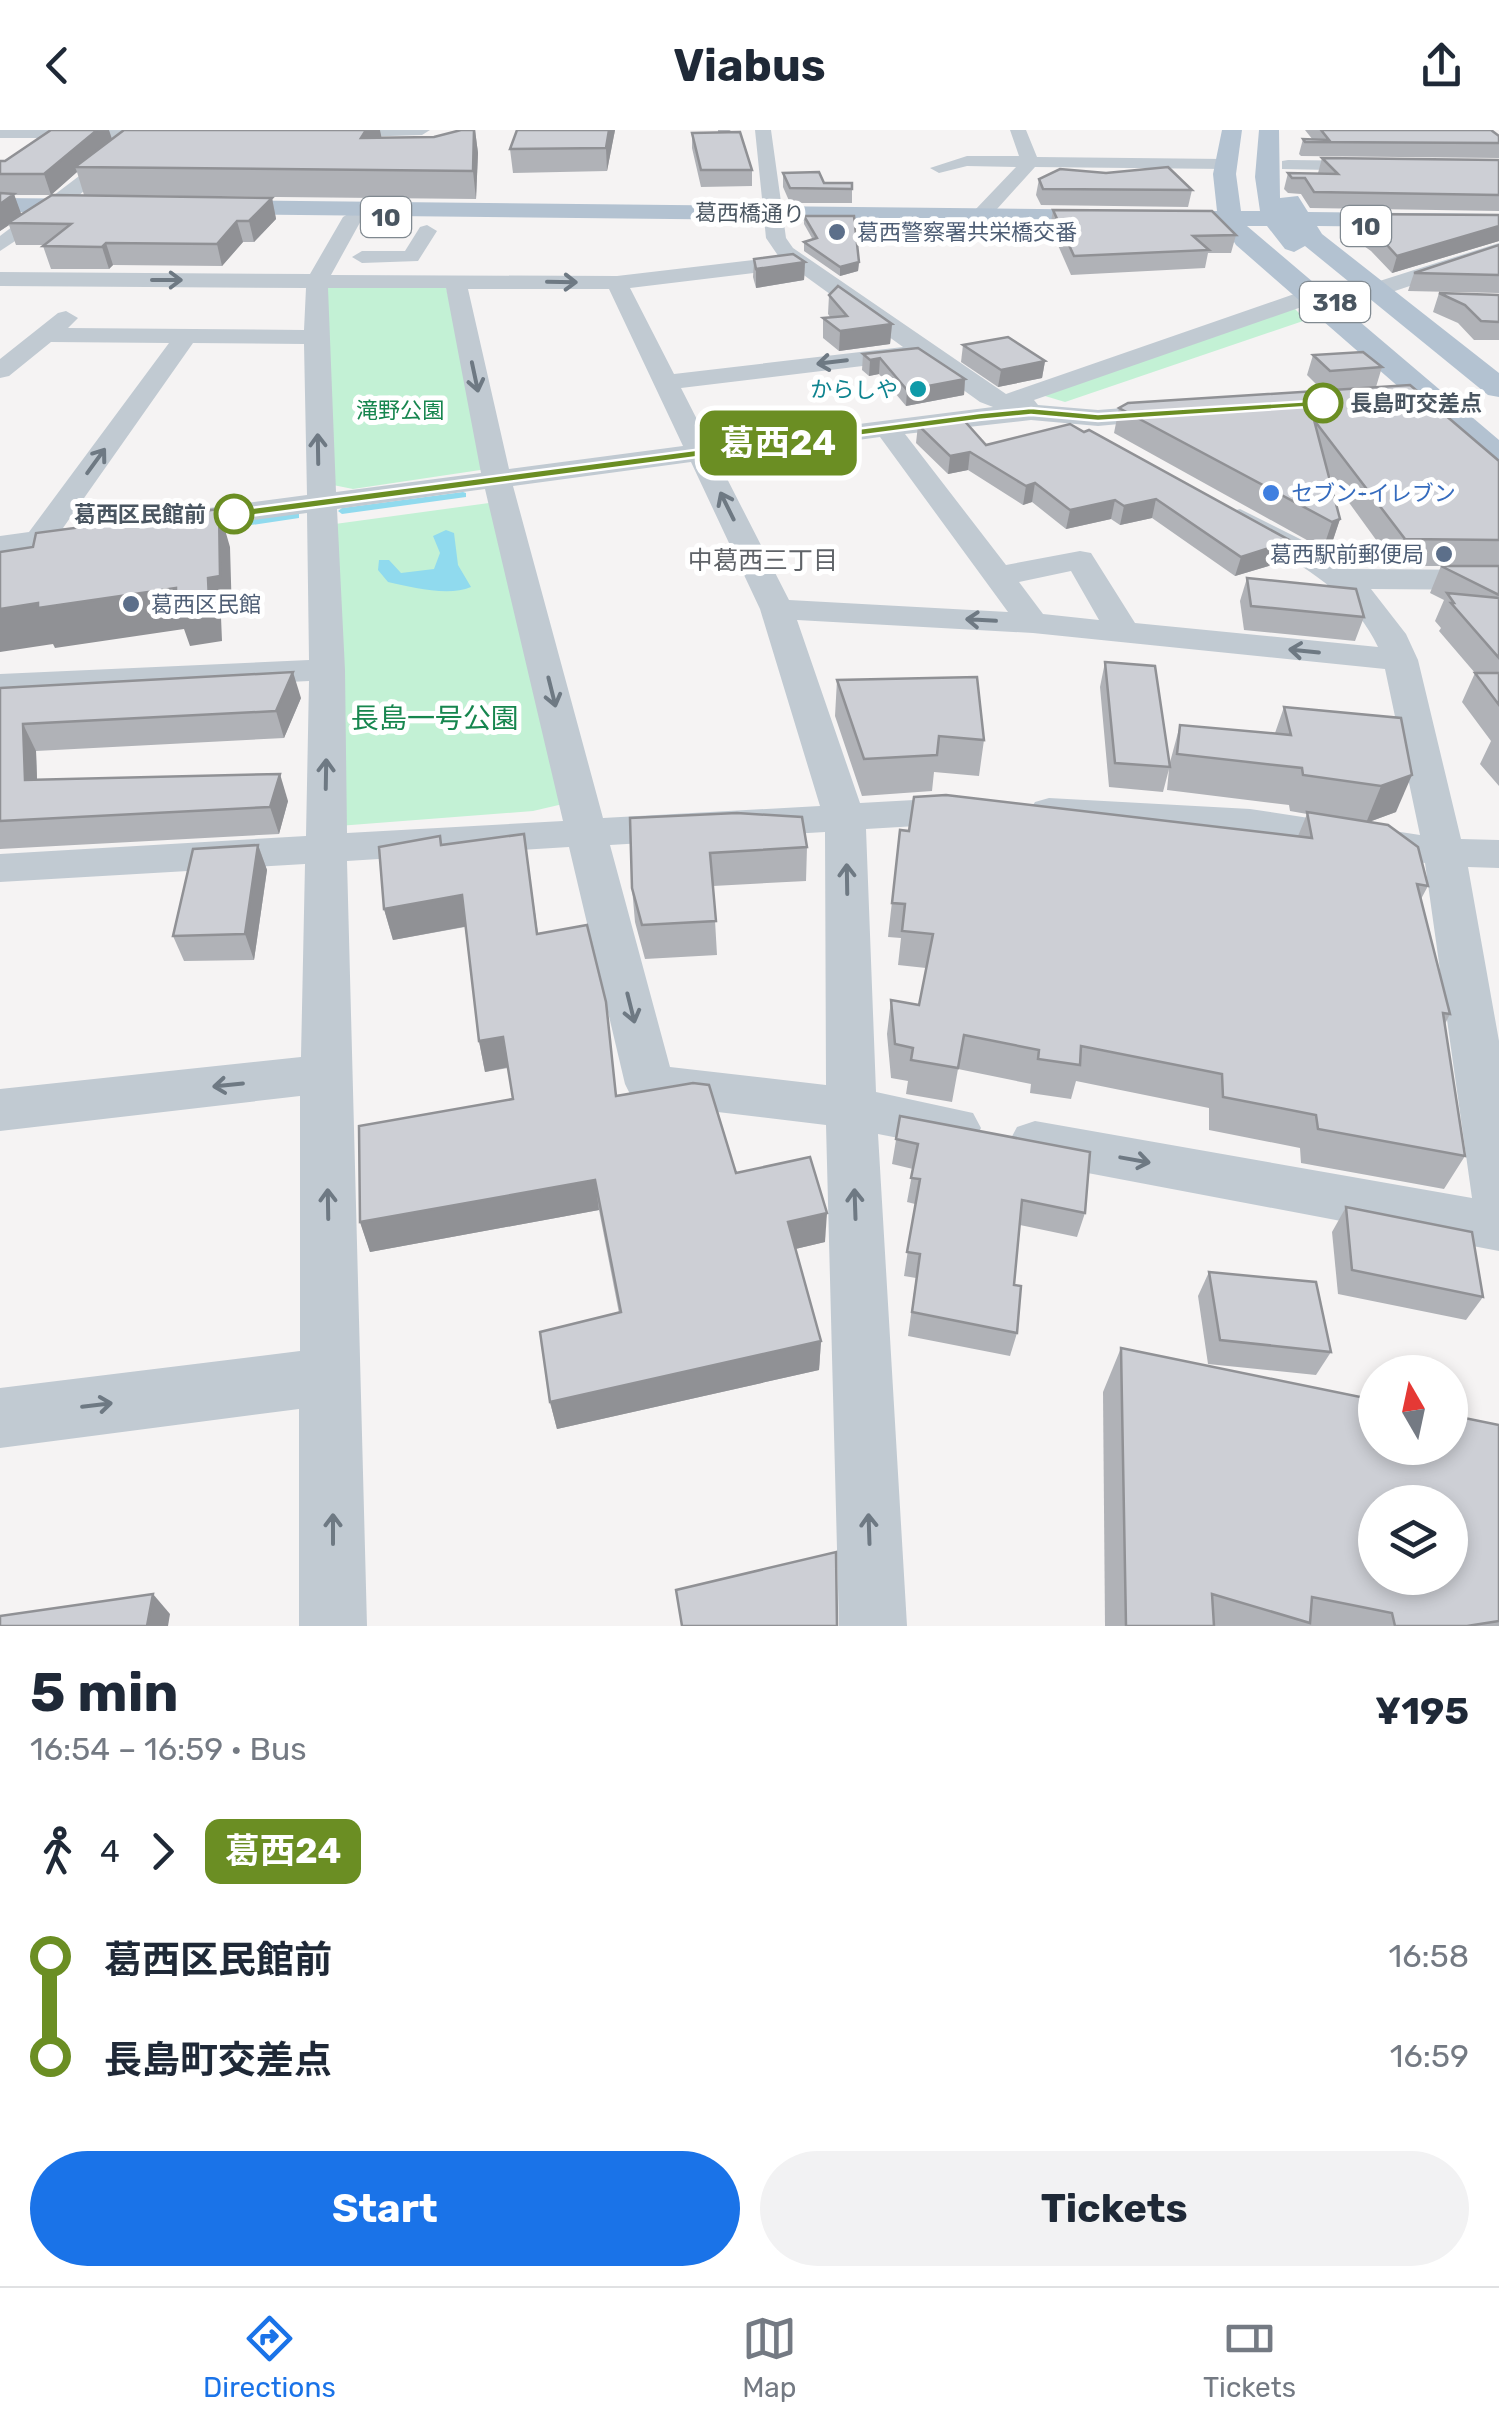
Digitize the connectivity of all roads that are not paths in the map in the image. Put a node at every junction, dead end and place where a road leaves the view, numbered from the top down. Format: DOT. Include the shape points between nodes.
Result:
graph roads {
  1 [pos="422,130"];
  2 [pos="763,130"];
  3 [pos="1018,130"];
  4 [pos="1232,130"];
  5 [pos="1248,130"];
  6 [pos="1270,130"];
  7 [pos="1288,130"];
  8 [pos="328,131"];
  9 [pos="141,132"];
  10 [pos="0,133"];
  11 [pos="190,133"];
  12 [pos="308,133"];
  13 [pos="1371,146"];
  14 [pos="1030,162"];
  15 [pos="1225,164"];
  16 [pos="1288,164"];
  17 [pos="1357,166"];
  18 [pos="940,168"];
  19 [pos="1379,184"];
  20 [pos="0,209"];
  21 [pos="50,209"];
  22 [pos="129,210"];
  23 [pos="981,215"];
  24 [pos="353,216"];
  25 [pos="772,216"];
  26 [pos="1230,220"];
  27 [pos="1299,221"];
  28 [pos="1499,224"];
  29 [pos="427,232"];
  30 [pos="0,245"];
  31 [pos="1499,249"];
  32 [pos="799,261"];
  33 [pos="324,269"];
  34 [pos="0,279"];
  35 [pos="113,280"];
  36 [pos="455,281"];
  37 [pos="617,283"];
  38 [pos="1382,295"];
  39 [pos="1308,297"];
  40 [pos="1425,301"];
  41 [pos="45,335"];
  42 [pos="186,336"];
  43 [pos="316,337"];
  44 [pos="929,350"];
  45 [pos="0,371"];
  46 [pos="668,382"];
  47 [pos="1499,388"];
  48 [pos="1426,396"];
  49 [pos="1382,399"];
  50 [pos="1499,410"];
  51 [pos="1192,411"];
  52 [pos="1031,412"];
  53 [pos="888,429"];
  54 [pos="1499,435"];
  55 [pos="1114,448"];
  56 [pos="701,453"];
  57 [pos="1499,457"];
  58 [pos="497,479"];
  59 [pos="319,502"];
  60 [pos="1213,504"];
  61 [pos="39,540"];
  62 [pos="0,545"];
  63 [pos="998,576"];
  64 [pos="1345,579"];
  65 [pos="1499,580"];
  66 [pos="777,608"];
  67 [pos="1033,623"];
  68 [pos="1122,632"];
  69 [pos="1401,660"];
  70 [pos="328,670"];
  71 [pos="0,685"];
  72 [pos="846,820"];
  73 [pos="588,834"];
  74 [pos="325,848"];
  75 [pos="1441,852"];
  76 [pos="1499,854"];
  77 [pos="0,868"];
  78 [pos="326,1074"];
  79 [pos="851,1108"];
  80 [pos="0,1110"];
  81 [pos="1499,1198"];
  82 [pos="1499,1226"];
  83 [pos="332,1376"];
  84 [pos="0,1418"];
  85 [pos="333,1626"];
  86 [pos="873,1626"];
  1 -- 8 [label="street"];
  2 -- 25 [label="street"];
  3 -- 14 [label="street"];
  4 -- 15 [label="main road"];
  5 -- 54 [label="main road, 318" via="1240,194 1258,234"];
  6 -- 50 [label="main road, 318" via="1265,196 1283,233"];
  7 -- 16 [label="main road"];
  8 -- 12 [label="street"];
  9 -- 10 [label="street"];
  9 -- 11 [label="street"];
  9 -- 21 [label="street"];
  13 -- 17 [label="street" via="1390,166"];
  14 -- 15 [label="street" via="1146,170"];
  14 -- 18 [label="street" via="966,161"];
  14 -- 23 [label="street"];
  15 -- 26 [label="main road" via="1222,192"];
  16 -- 17 [label="street"];
  16 -- 27 [label="main road" via="1288,194"];
  17 -- 19 [label="street"];
  20 -- 21 [label="main road"];
  21 -- 22 [label="main road"];
  21 -- 30 [label="street"];
  23 -- 25 [label="main road, 葛西橋通り / 10"];
  23 -- 26 [label="main road, 葛西橋通り / 10"];
  24 -- 25 [label="main road, 葛西橋通り / 10"];
  24 -- 25 [label="main road, 葛西橋通り / 10" via="178,211"];
  24 -- 33 [label="street"];
  25 -- 26 [label="main road, 葛西橋通り / 10"];
  25 -- 32 [label="street" via="780,245"];
  26 -- 27 [label="main road, 葛西橋通り / 10"];
  26 -- 39 [label="main road"];
  27 -- 28 [label="main road, 葛西橋通り / 10"];
  27 -- 38 [label="main road, 318" via="1326,252"];
  29 -- 33 [label="street" via="411,257"];
  31 -- 38 [label="street"];
  32 -- 37 [label="street"];
  32 -- 44 [label="street"];
  35 -- 33 [label="street, one-way"];
  33 -- 36 [label="street"];
  33 -- 43 [label="street"];
  34 -- 35 [label="street"];
  35 -- 41 [label="street"];
  36 -- 37 [label="street, one-way"];
  36 -- 58 [label="street, one-way"];
  37 -- 46 [label="street"];
  38 -- 40 [label="street"];
  38 -- 47 [label="main road, 318"];
  39 -- 48 [label="main road"];
  39 -- 52 [label="street" via="1017,397"];
  41 -- 42 [label="street"];
  41 -- 45 [label="street"];
  42 -- 43 [label="street"];
  61 -- 42 [label="street, one-way"];
  59 -- 43 [label="street, one-way"];
  44 -- 46 [label="street, one-way"];
  44 -- 52 [label="street" via="989,396"];
  46 -- 56 [label="street"];
  48 -- 49 [label="street"];
  48 -- 57 [label="main road"];
  51 -- 52 [label="street" via="1098,418"];
  52 -- 53 [label="street"];
  52 -- 55 [label="street"];
  53 -- 56 [label="street"];
  53 -- 63 [label="street"];
  56 -- 58 [label="street"];
  66 -- 56 [label="street, one-way"];
  58 -- 59 [label="street"];
  58 -- 73 [label="street, one-way"];
  59 -- 61 [label="street"];
  59 -- 70 [label="street"];
  60 -- 64 [label="street"];
  61 -- 62 [label="street"];
  63 -- 67 [label="street"];
  63 -- 68 [label="street" via="1080,560"];
  64 -- 65 [label="street"];
  64 -- 69 [label="street" via="1391,632"];
  67 -- 66 [label="street, one-way"];
  66 -- 72 [label="street"];
  67 -- 68 [label="street"];
  69 -- 68 [label="street, one-way"];
  69 -- 75 [label="street"];
  70 -- 71 [label="street"];
  74 -- 70 [label="street, one-way"];
  72 -- 73 [label="street"];
  72 -- 75 [label="street" via="1008,808 1250,822"];
  79 -- 72 [label="street, one-way"];
  73 -- 74 [label="street"];
  73 -- 79 [label="street, one-way" via="650,1084"];
  74 -- 77 [label="street"];
  74 -- 78 [label="street"];
  75 -- 76 [label="street"];
  75 -- 81 [label="street"];
  78 -- 80 [label="street, one-way"];
  83 -- 78 [label="street, one-way"];
  79 -- 82 [label="street, one-way"];
  86 -- 79 [label="street, one-way"];
  84 -- 83 [label="street, one-way"];
  85 -- 83 [label="street, one-way"];
}
